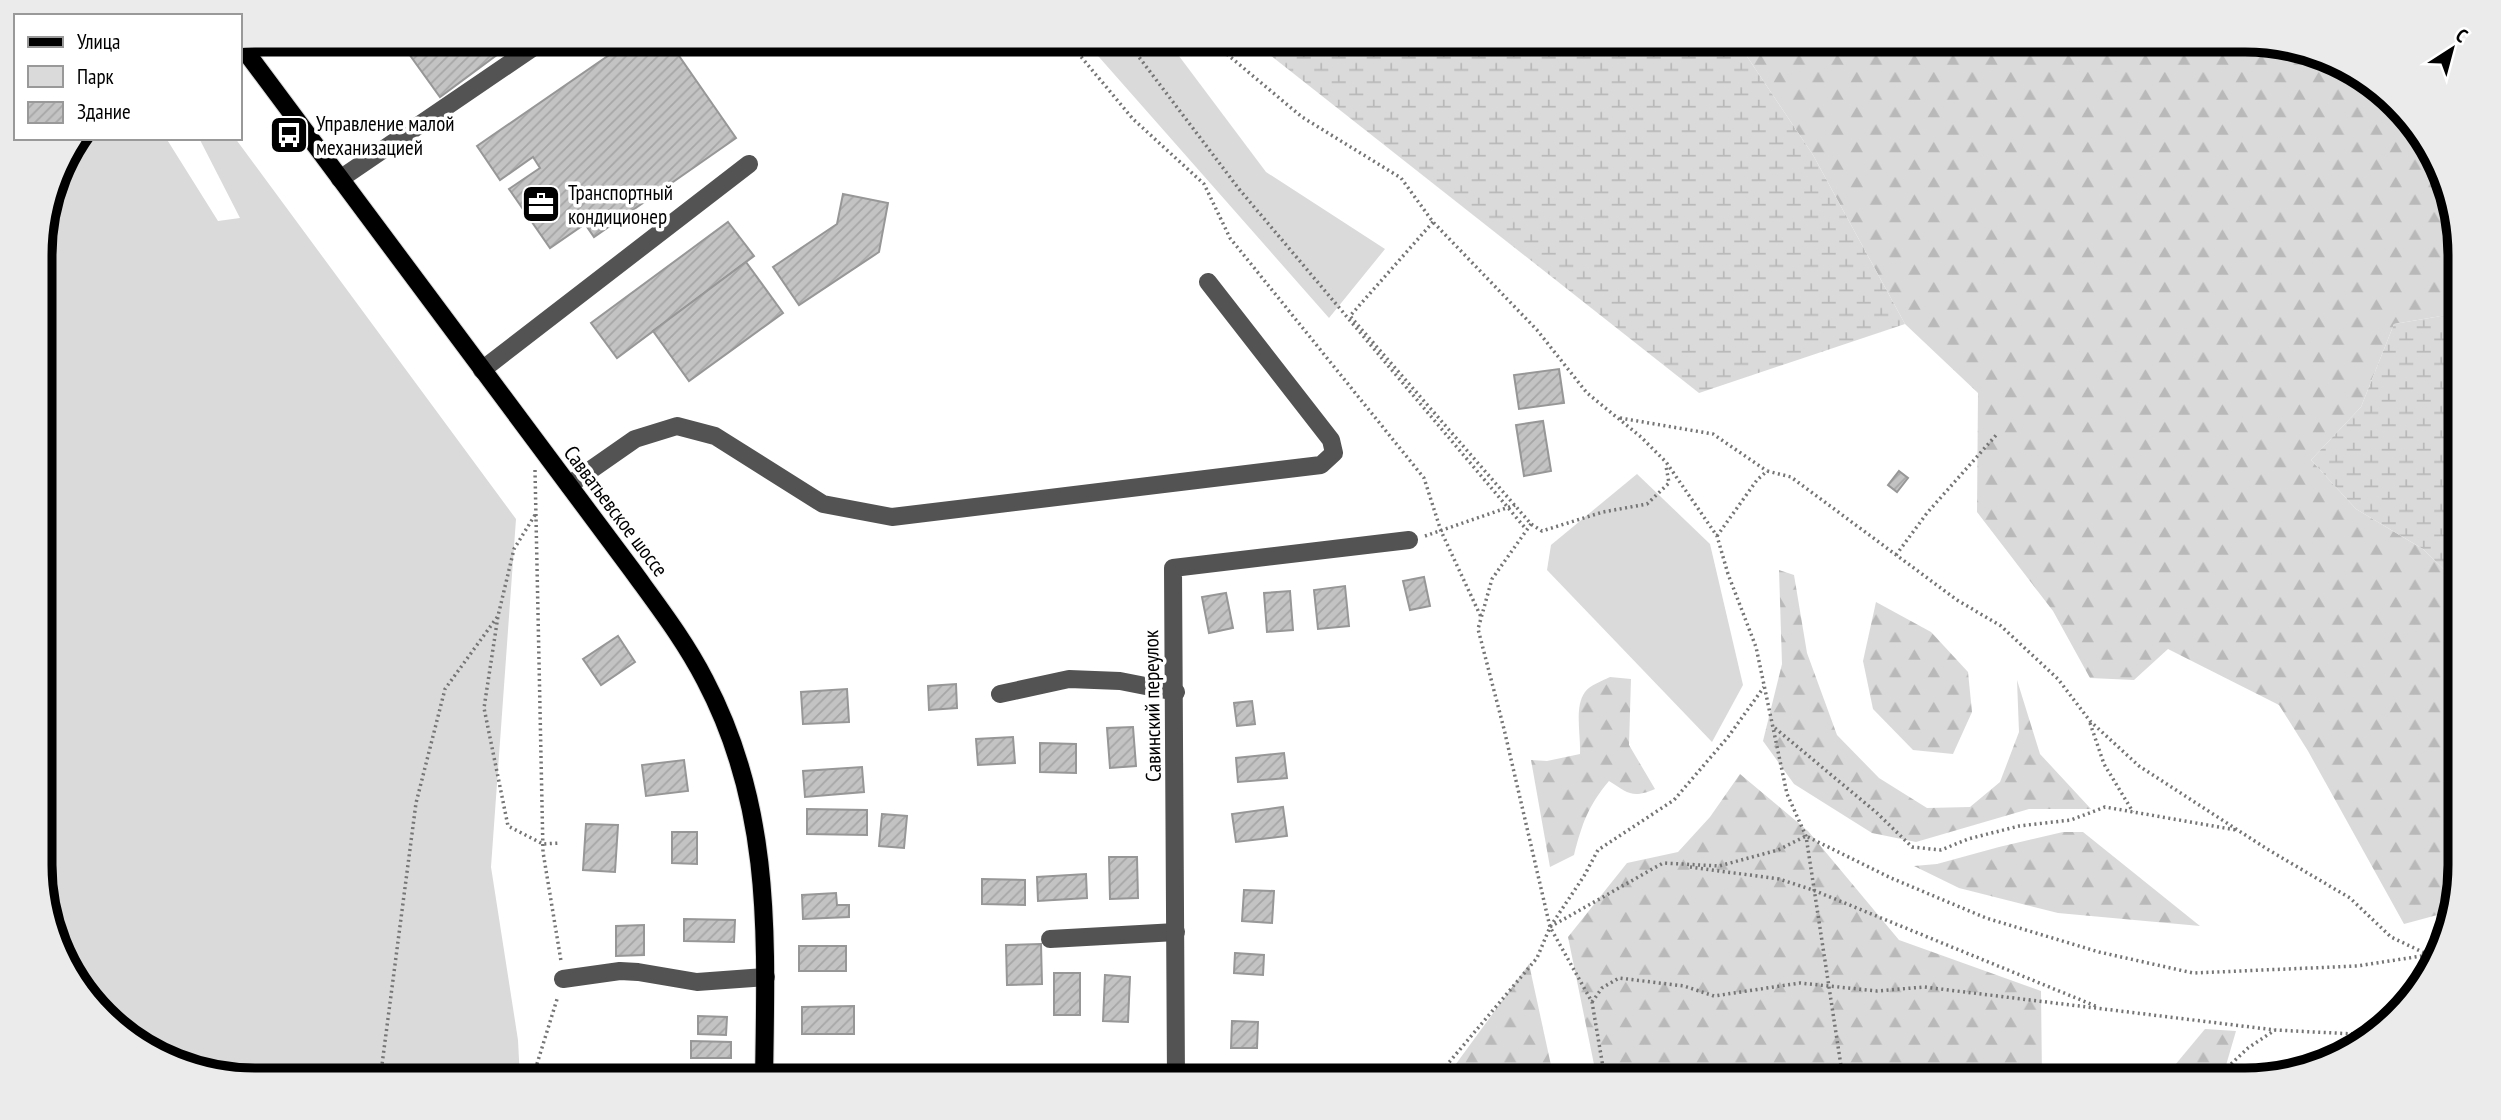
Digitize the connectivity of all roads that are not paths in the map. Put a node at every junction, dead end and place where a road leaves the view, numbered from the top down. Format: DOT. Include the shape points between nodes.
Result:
graph roads {
  1 [pos="251,53"];
  2 [pos="525,53"];
  3 [pos="749,164"];
  4 [pos="340,179"];
  5 [pos="1208,282"];
  6 [pos="482,370"];
  7 [pos="569,485"];
  8 [pos="1409,540"];
  9 [pos="1176,692"];
  10 [pos="1000,694"];
  11 [pos="1176,932"];
  12 [pos="1050,939"];
  13 [pos="766,977"];
  14 [pos="563,979"];
  15 [pos="764,1068"];
  16 [pos="1176,1068"];
  1 -- 4 [label="main road, Савватьевское шоссе"];
  2 -- 4 [label="street"];
  3 -- 6 [label="street"];
  4 -- 6 [label="main road, Савватьевское шоссе"];
  5 -- 7 [label="street" via="1331,440 1334,453 1321,465 892,517 822,504 715,436 677,426 635,439"];
  6 -- 7 [label="main road, Савватьевское шоссе"];
  7 -- 13 [label="main road, Савватьевское шоссе" via="682,641 727,728 745,779 758,843"];
  8 -- 9 [label="street, Савинский переулок" via="1173,568"];
  9 -- 10 [label="street" via="1120,681 1069,680"];
  9 -- 11 [label="street, Савинский переулок"];
  11 -- 12 [label="street"];
  11 -- 16 [label="street, Савинский переулок"];
  13 -- 14 [label="street" via="697,982 620,971"];
  13 -- 15 [label="main road, Савватьевское шоссе"];
}
